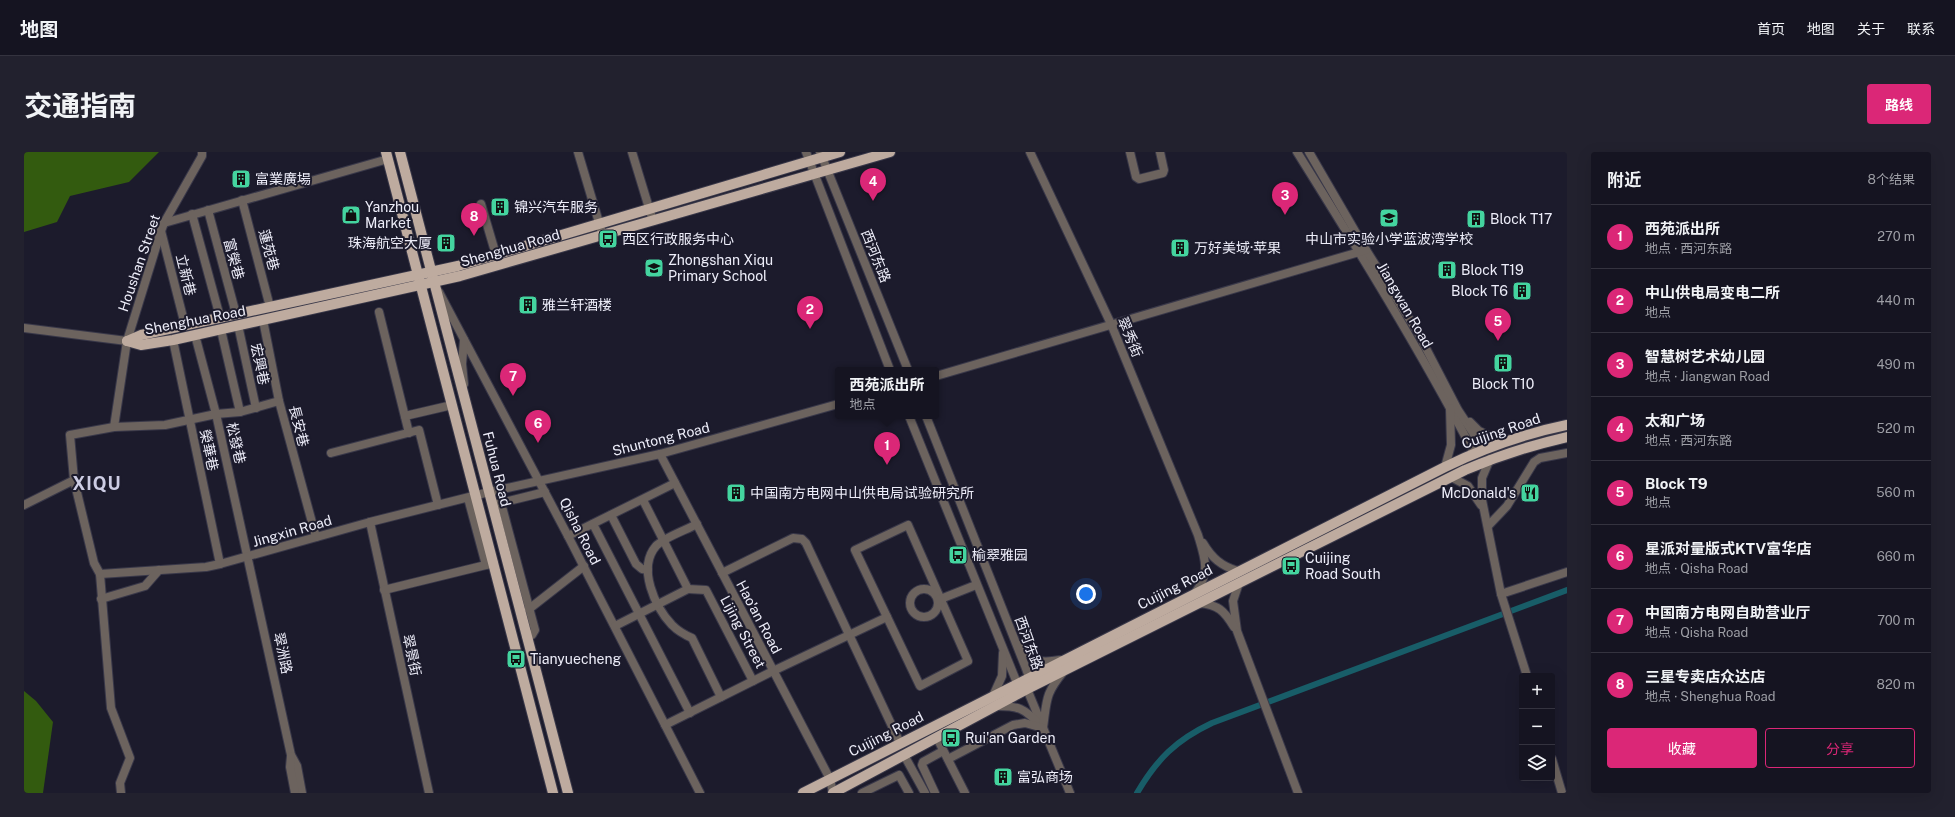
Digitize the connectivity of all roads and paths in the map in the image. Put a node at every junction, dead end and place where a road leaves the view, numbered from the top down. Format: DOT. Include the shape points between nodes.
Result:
graph roads {
  1 [pos="202,152"];
  2 [pos="400,152"];
  3 [pos="578,152"];
  4 [pos="632,152"];
  5 [pos="840,152"];
  6 [pos="890,152"];
  7 [pos="1030,152"];
  8 [pos="1130,152"];
  9 [pos="1160,152"];
  10 [pos="1297,152"];
  11 [pos="1309,152"];
  12 [pos="387,155"];
  13 [pos="821,155"];
  14 [pos="808,156"];
  15 [pos="827,170"];
  16 [pos="815,174"];
  17 [pos="242,200"];
  18 [pos="481,204"];
  19 [pos="650,209"];
  20 [pos="208,210"];
  21 [pos="192,214"];
  22 [pos="653,221"];
  23 [pos="599,224"];
  24 [pos="163,227"];
  25 [pos="603,236"];
  26 [pos="1363,251"];
  27 [pos="496,255"];
  28 [pos="431,272"];
  29 [pos="417,275"];
  30 [pos="434,283"];
  31 [pos="420,286"];
  32 [pos="270,307"];
  33 [pos="379,312"];
  34 [pos="236,314"];
  35 [pos="220,317"];
  36 [pos="262,320"];
  37 [pos="1111,324"];
  38 [pos="185,325"];
  39 [pos="238,325"];
  40 [pos="24,328"];
  41 [pos="221,330"];
  42 [pos="195,335"];
  43 [pos="464,339"];
  44 [pos="174,340"];
  45 [pos="126,341"];
  46 [pos="456,364"];
  47 [pos="442,367"];
  48 [pos="889,367"];
  49 [pos="907,367"];
  50 [pos="939,375"];
  51 [pos="279,401"];
  52 [pos="452,405"];
  53 [pos="466,405"];
  54 [pos="835,405"];
  55 [pos="1449,406"];
  56 [pos="256,408"];
  57 [pos="1458,410"];
  58 [pos="240,412"];
  59 [pos="216,414"];
  60 [pos="405,416"];
  61 [pos="909,419"];
  62 [pos="927,419"];
  63 [pos="190,420"];
  64 [pos="1567,425"];
  65 [pos="114,427"];
  66 [pos="409,433"];
  67 [pos="1567,437"];
  68 [pos="1503,442"];
  69 [pos="1479,450"];
  70 [pos="331,453"];
  71 [pos="1567,453"];
  72 [pos="660,454"];
  73 [pos="1490,459"];
  74 [pos="1445,467"];
  75 [pos="1451,478"];
  76 [pos="74,480"];
  77 [pos="539,481"];
  78 [pos="675,483"];
  79 [pos="489,492"];
  80 [pos="545,492"];
  81 [pos="473,497"];
  82 [pos="643,500"];
  83 [pos="497,504"];
  84 [pos="24,505"];
  85 [pos="438,505"];
  86 [pos="1485,512"];
  87 [pos="611,515"];
  88 [pos="370,522"];
  89 [pos="593,524"];
  90 [pos="696,524"];
  91 [pos="1488,526"];
  92 [pos="1198,535"];
  93 [pos="568,536"];
  94 [pos="316,537"];
  95 [pos="664,542"];
  96 [pos="248,557"];
  97 [pos="220,564"];
  98 [pos="490,564"];
  99 [pos="584,566"];
  100 [pos="159,570"];
  101 [pos="648,570"];
  102 [pos="1238,571"];
  103 [pos="1567,572"];
  104 [pos="722,573"];
  105 [pos="100,574"];
  106 [pos="1239,583"];
  107 [pos="976,585"];
  108 [pos="688,589"];
  109 [pos="384,590"];
  110 [pos="1195,593"];
  111 [pos="1502,597"];
  112 [pos="101,599"];
  113 [pos="939,600"];
  114 [pos="1199,603"];
  115 [pos="657,604"];
  116 [pos="529,609"];
  117 [pos="639,614"];
  118 [pos="887,617"];
  119 [pos="614,626"];
  120 [pos="1237,631"];
  121 [pos="848,635"];
  122 [pos="526,636"];
  123 [pos="1016,642"];
  124 [pos="1004,650"];
  125 [pos="1064,665"];
  126 [pos="773,671"];
  127 [pos="1526,673"];
  128 [pos="1029,677"];
  129 [pos="753,681"];
  130 [pos="1017,683"];
  131 [pos="1027,689"];
  132 [pos="721,696"];
  133 [pos="993,696"];
  134 [pos="996,706"];
  135 [pos="690,712"];
  136 [pos="665,725"];
  137 [pos="1043,728"];
  138 [pos="937,738"];
  139 [pos="900,743"];
  140 [pos="943,750"];
  141 [pos="291,755"];
  142 [pos="904,755"];
  143 [pos="948,759"];
  144 [pos="1555,769"];
  145 [pos="830,779"];
  146 [pos="121,793"];
  147 [pos="295,793"];
  148 [pos="302,793"];
  149 [pos="429,793"];
  150 [pos="553,793"];
  151 [pos="568,793"];
  152 [pos="700,793"];
  153 [pos="803,793"];
  154 [pos="833,793"];
  155 [pos="862,793"];
  156 [pos="909,793"];
  157 [pos="925,793"];
  158 [pos="935,793"];
  159 [pos="965,793"];
  160 [pos="1070,793"];
  161 [pos="1298,793"];
  162 [pos="1562,793"];
  1 -- 24 [label="street, Houshan Street"];
  2 -- 28 [label="main road, Fuhua Road"];
  3 -- 23 [label="street"];
  4 -- 19 [label="street"];
  5 -- 13 [label="main road, Shenghua Road"];
  6 -- 15 [label="main road, Shenghua Road"];
  7 -- 37 [label="street, 翠秀街"];
  8 -- 9 [label="street" via="1139,179 1163,173"];
  10 -- 26 [label="street, Jiangwan Road"];
  11 -- 26 [label="street, Jiangwan Road"];
  12 -- 17 [label="street"];
  12 -- 29 [label="main road, Fuhua Road"];
  13 -- 14 [label="main road, Shenghua Road"];
  13 -- 15 [label="street, 西河东路"];
  14 -- 16 [label="street, 西河东路"];
  14 -- 19 [label="main road, Shenghua Road"];
  15 -- 16 [label="main road, Shenghua Road"];
  15 -- 49 [label="street, 西河东路"];
  16 -- 22 [label="main road, Shenghua Road"];
  16 -- 48 [label="street, 西河东路"];
  17 -- 20 [label="street"];
  17 -- 32 [label="street, 蓮苑巷"];
  18 -- 27 [label="street"];
  19 -- 22 [label="street"];
  19 -- 23 [label="main road, Shenghua Road"];
  20 -- 21 [label="street"];
  20 -- 34 [label="street, 富榮巷"];
  21 -- 24 [label="street"];
  21 -- 35 [label="street"];
  22 -- 25 [label="main road, Shenghua Road"];
  23 -- 25 [label="street"];
  23 -- 27 [label="main road, Shenghua Road"];
  24 -- 38 [label="street, 立新巷"];
  24 -- 45 [label="street, Houshan Street"];
  25 -- 30 [label="main road, Shenghua Road"];
  26 -- 37 [label="street"];
  26 -- 55 [label="street, Jiangwan Road"];
  26 -- 57 [label="street, Jiangwan Road" via="1417,331"];
  27 -- 28 [label="main road, Shenghua Road"];
  28 -- 29 [label="main road, Shenghua Road"];
  28 -- 30 [label="main road, Fuhua Road"];
  29 -- 31 [label="main road, Fuhua Road"];
  29 -- 32 [label="main road, Shenghua Road"];
  30 -- 31 [label="main road, Shenghua Road"];
  30 -- 43 [label="street, Qisha Road"];
  30 -- 46 [label="main road, Fuhua Road"];
  31 -- 36 [label="main road, Shenghua Road"];
  31 -- 47 [label="main road, Fuhua Road"];
  32 -- 34 [label="main road, Shenghua Road"];
  33 -- 60 [label="street"];
  34 -- 35 [label="main road, Shenghua Road"];
  35 -- 38 [label="main road, Shenghua Road"];
  36 -- 39 [label="main road, Shenghua Road"];
  36 -- 51 [label="street, 長安巷"];
  37 -- 50 [label="street"];
  37 -- 92 [label="street, 翠秀街"];
  38 -- 45 [label="main road, Shenghua Road"];
  39 -- 41 [label="main road, Shenghua Road"];
  39 -- 56 [label="street, 宏興巷"];
  40 -- 45 [label="street"];
  41 -- 42 [label="main road, Shenghua Road"];
  41 -- 58 [label="street"];
  42 -- 44 [label="main road, Shenghua Road"];
  42 -- 59 [label="street, 松發巷"];
  43 -- 53 [label="street" via="462,364"];
  43 -- 77 [label="street, Qisha Road"];
  44 -- 45 [label="main road, Shenghua Road" via="141,345"];
  44 -- 63 [label="street, 榮華巷"];
  45 -- 65 [label="street, Houshan Street"];
  46 -- 47 [label="main road"];
  46 -- 53 [label="main road, Fuhua Road"];
  47 -- 52 [label="main road, Fuhua Road"];
  51 -- 56 [label="street"];
  51 -- 94 [label="street, 長安巷"];
  52 -- 60 [label="street"];
  52 -- 81 [label="main road, Fuhua Road"];
  53 -- 79 [label="main road, Fuhua Road"];
  54 -- 72 [label="street, Shuntong Road"];
  55 -- 69 [label="street, Jiangwan Road"];
  55 -- 74 [label="street" via="1452,445"];
  56 -- 58 [label="street"];
  57 -- 68 [label="street" via="1479,431"];
  57 -- 69 [label="street, Jiangwan Road"];
  58 -- 59 [label="street"];
  59 -- 63 [label="street"];
  59 -- 96 [label="street, 松發巷"];
  60 -- 66 [label="street"];
  61 -- 107 [label="street, 西河东路"];
  62 -- 123 [label="street, 西河东路"];
  63 -- 65 [label="street" via="165,425"];
  63 -- 97 [label="street, 榮華巷"];
  64 -- 68 [label="main road, Cuijing Road"];
  65 -- 76 [label="street" via="70,435"];
  66 -- 70 [label="street"];
  66 -- 85 [label="street" via="419,430"];
  67 -- 73 [label="main road, Cuijing Road" via="1534,444"];
  68 -- 69 [label="main road, Cuijing Road"];
  69 -- 74 [label="main road, Cuijing Road"];
  71 -- 91 [label="street" via="1540,458 1534,462 1508,506"];
  72 -- 77 [label="street, Shuntong Road"];
  72 -- 78 [label="street, Hao'an Road"];
  73 -- 75 [label="main road, Cuijing Road"];
  73 -- 86 [label="street" via="1481,487"];
  74 -- 102 [label="main road, Cuijing Road"];
  75 -- 86 [label="street" via="1468,486"];
  75 -- 106 [label="main road, Cuijing Road"];
  76 -- 84 [label="street"];
  76 -- 105 [label="street" via="94,563"];
  77 -- 79 [label="street, Shuntong Road"];
  77 -- 80 [label="street, Qisha Road"];
  78 -- 82 [label="street"];
  78 -- 90 [label="street, Hao'an Road"];
  79 -- 81 [label="street, Jingxin Road"];
  79 -- 83 [label="main road, Fuhua Road"];
  80 -- 83 [label="street"];
  80 -- 93 [label="street, Qisha Road"];
  81 -- 85 [label="street, Jingxin Road"];
  81 -- 98 [label="main road, Fuhua Road"];
  82 -- 87 [label="street"];
  82 -- 95 [label="street"];
  83 -- 116 [label="street"];
  83 -- 122 [label="main road, Fuhua Road"];
  85 -- 88 [label="street, Jingxin Road"];
  86 -- 91 [label="street"];
  87 -- 89 [label="street"];
  87 -- 101 [label="street" via="636,564"];
  88 -- 94 [label="street, Jingxin Road"];
  88 -- 109 [label="street, 翠景街"];
  89 -- 93 [label="street"];
  89 -- 117 [label="street"];
  90 -- 95 [label="street"];
  90 -- 104 [label="street, Hao'an Road"];
  91 -- 111 [label="street"];
  92 -- 102 [label="street" via="1213,557 1221,564"];
  92 -- 110 [label="street" via="1206,566 1204,579"];
  93 -- 99 [label="street, Qisha Road"];
  94 -- 96 [label="street, Jingxin Road"];
  95 -- 101 [label="street" via="657,545 649,557"];
  95 -- 108 [label="street"];
  96 -- 97 [label="street, Jingxin Road"];
  96 -- 141 [label="street, 翠洲路"];
  97 -- 100 [label="street, Jingxin Road"];
  98 -- 109 [label="street"];
  98 -- 150 [label="main road, Fuhua Road"];
  99 -- 116 [label="street"];
  99 -- 119 [label="street, Qisha Road"];
  100 -- 105 [label="street, Jingxin Road"];
  100 -- 112 [label="street" via="144,586"];
  101 -- 115 [label="street"];
  102 -- 110 [label="main road, Cuijing Road"];
  103 -- 111 [label="street"];
  104 -- 121 [label="street" via="794,538 802,539"];
  104 -- 126 [label="street, Hao'an Road"];
  105 -- 112 [label="street"];
  106 -- 114 [label="main road, Cuijing Road"];
  106 -- 120 [label="street" via="1233,601"];
  107 -- 113 [label="street"];
  107 -- 124 [label="street, 西河东路"];
  108 -- 115 [label="street"];
  108 -- 129 [label="street, Lijing Street" via="706,590"];
  109 -- 149 [label="street, 翠景街"];
  110 -- 125 [label="main road, Cuijing Road"];
  111 -- 127 [label="street"];
  112 -- 146 [label="street" via="111,708 130,758 120,783"];
  113 -- 118 [label="street" via="968,661 920,686"];
  113 -- 118 [label="street" via="908,525 855,550"];
  114 -- 120 [label="street" via="1213,604 1223,610"];
  114 -- 125 [label="main road, Cuijing Road"];
  115 -- 117 [label="street"];
  115 -- 132 [label="street" via="672,625 682,634 692,638"];
  116 -- 122 [label="street" via="535,630 532,635"];
  117 -- 119 [label="street"];
  117 -- 135 [label="street"];
  118 -- 121 [label="street, Lijing Street"];
  119 -- 136 [label="street, Qisha Road"];
  120 -- 161 [label="street"];
  121 -- 126 [label="street, Lijing Street"];
  121 -- 139 [label="street"];
  122 -- 151 [label="main road, Fuhua Road"];
  123 -- 125 [label="street" via="1032,658 1044,663"];
  123 -- 128 [label="street, 西河东路"];
  124 -- 130 [label="street, 西河东路"];
  124 -- 133 [label="street" via="1002,676"];
  125 -- 128 [label="main road, Cuijing Road"];
  125 -- 131 [label="main road, Cuijing Road"];
  125 -- 137 [label="street" via="1047,696"];
  126 -- 129 [label="street, Lijing Street"];
  126 -- 145 [label="street, Hao'an Road"];
  128 -- 130 [label="main road, Cuijing Road"];
  128 -- 131 [label="street, 西河东路"];
  129 -- 132 [label="street, Lijing Street"];
  130 -- 131 [label="street, 西河东路"];
  130 -- 133 [label="main road, Cuijing Road"];
  131 -- 134 [label="main road, Cuijing Road"];
  131 -- 137 [label="street"];
  132 -- 135 [label="street, Lijing Street"];
  133 -- 139 [label="main road, Cuijing Road"];
  134 -- 137 [label="street" via="1017,706 1027,711"];
  134 -- 138 [label="main road, Cuijing Road"];
  135 -- 136 [label="street, Lijing Street"];
  136 -- 152 [label="street, Qisha Road"];
  137 -- 143 [label="street" via="1025,723 1013,726"];
  137 -- 160 [label="street"];
  138 -- 140 [label="street"];
  138 -- 142 [label="main road, Cuijing Road"];
  139 -- 145 [label="main road, Cuijing Road"];
  140 -- 143 [label="street"];
  140 -- 158 [label="street" via="922,765"];
  141 -- 147 [label="street, 翠洲路" via="290,767"];
  141 -- 148 [label="street, 翠洲路" via="297,766"];
  142 -- 154 [label="main road, Cuijing Road"];
  142 -- 157 [label="street"];
  143 -- 159 [label="street"];
  144 -- 162 [label="street"];
  145 -- 153 [label="main road, Cuijing Road"];
  145 -- 154 [label="street, Hao'an Road"];
  155 -- 156 [label="street" via="898,775"];
}
